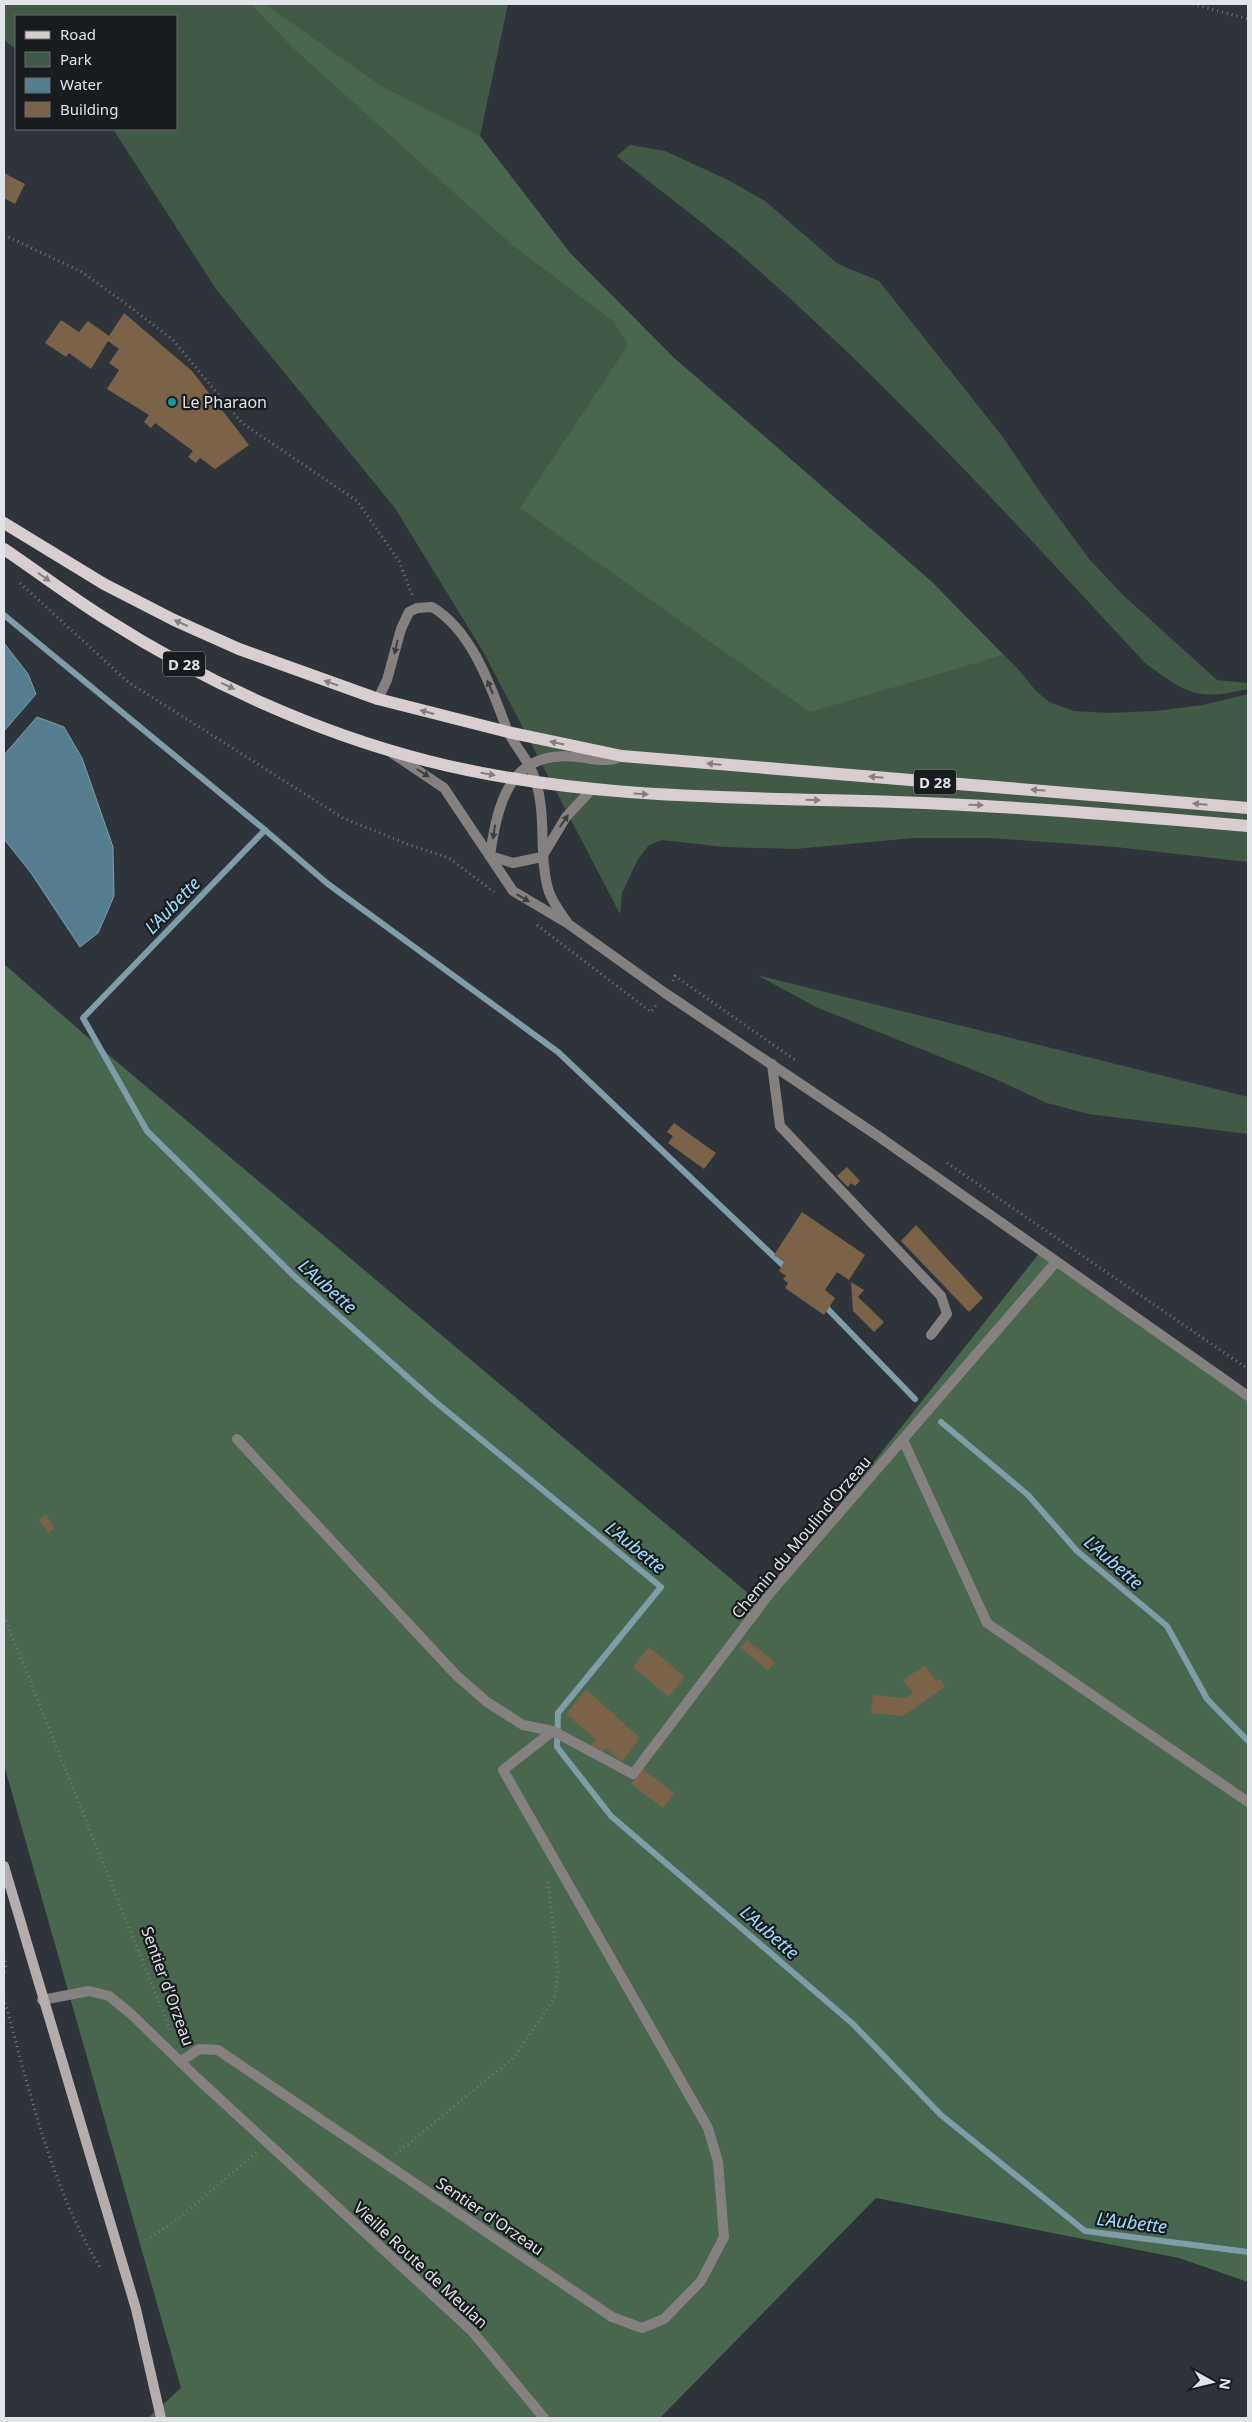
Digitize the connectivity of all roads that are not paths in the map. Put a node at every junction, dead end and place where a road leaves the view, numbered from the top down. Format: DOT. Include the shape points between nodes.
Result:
graph roads {
  1 [pos="4,523"];
  2 [pos="4,549"];
  3 [pos="378,698"];
  4 [pos="508,732"];
  5 [pos="382,747"];
  6 [pos="622,756"];
  7 [pos="530,766"];
  8 [pos="515,779"];
  9 [pos="536,781"];
  10 [pos="592,789"];
  11 [pos="1248,808"];
  12 [pos="1248,826"];
  13 [pos="490,856"];
  14 [pos="542,856"];
  15 [pos="567,923"];
  16 [pos="772,1064"];
  17 [pos="1056,1262"];
  18 [pos="931,1335"];
  19 [pos="1248,1396"];
  20 [pos="237,1439"];
  21 [pos="902,1440"];
  22 [pos="556,1732"];
  23 [pos="1248,1802"];
  24 [pos="4,1866"];
  25 [pos="42,2000"];
  26 [pos="180,2062"];
  27 [pos="161,2418"];
  28 [pos="544,2418"];
  3 -- 1 [label="main road, D 28, one-way" via="286,667 174,620 104,584"];
  2 -- 5 [label="main road, D 28, one-way" via="107,620 183,663 301,718"];
  4 -- 3 [label="main road, D 28, one-way"];
  4 -- 3 [label="street, one-way" via="479,662 454,626 432,607 409,612"];
  6 -- 4 [label="main road, D 28, one-way"];
  4 -- 7 [label="street"];
  5 -- 8 [label="main road, D 28, one-way"];
  5 -- 13 [label="street, one-way" via="439,783"];
  6 -- 7 [label="street" via="611,761 569,756 549,758"];
  11 -- 6 [label="main road, D 28, one-way"];
  7 -- 8 [label="street"];
  7 -- 9 [label="street"];
  8 -- 9 [label="main road, D 28"];
  8 -- 13 [label="street, one-way" via="503,795"];
  9 -- 10 [label="main road, D 28"];
  9 -- 14 [label="street" via="542,816"];
  10 -- 12 [label="main road, D 28, one-way" via="639,794 1014,807"];
  14 -- 10 [label="street, one-way" via="566,817"];
  13 -- 14 [label="street" via="514,863"];
  13 -- 15 [label="street, one-way" via="513,891"];
  14 -- 15 [label="street" via="549,892"];
  15 -- 16 [label="street"];
  16 -- 17 [label="street"];
  16 -- 18 [label="street" via="780,1126 941,1296 947,1314"];
  17 -- 19 [label="street"];
  17 -- 21 [label="street, Chemin du Moulind'Orzeau"];
  20 -- 22 [label="street" via="456,1675 487,1702 523,1724"];
  21 -- 22 [label="street, Chemin du Moulind'Orzeau" via="770,1593 633,1774"];
  21 -- 23 [label="street" via="988,1623"];
  22 -- 26 [label="street, Sentier d'Orzeau" via="503,1770 708,2128 718,2162 724,2237 701,2281 664,2319 642,2328 612,2317 218,2050 199,2049"];
  24 -- 25 [label="main road"];
  25 -- 26 [label="street, Vieille Route de Meulan" via="89,1991 109,1996 130,2012"];
  25 -- 27 [label="main road" via="136,2309"];
  26 -- 28 [label="street, Vieille Route de Meulan" via="472,2332"];
}
